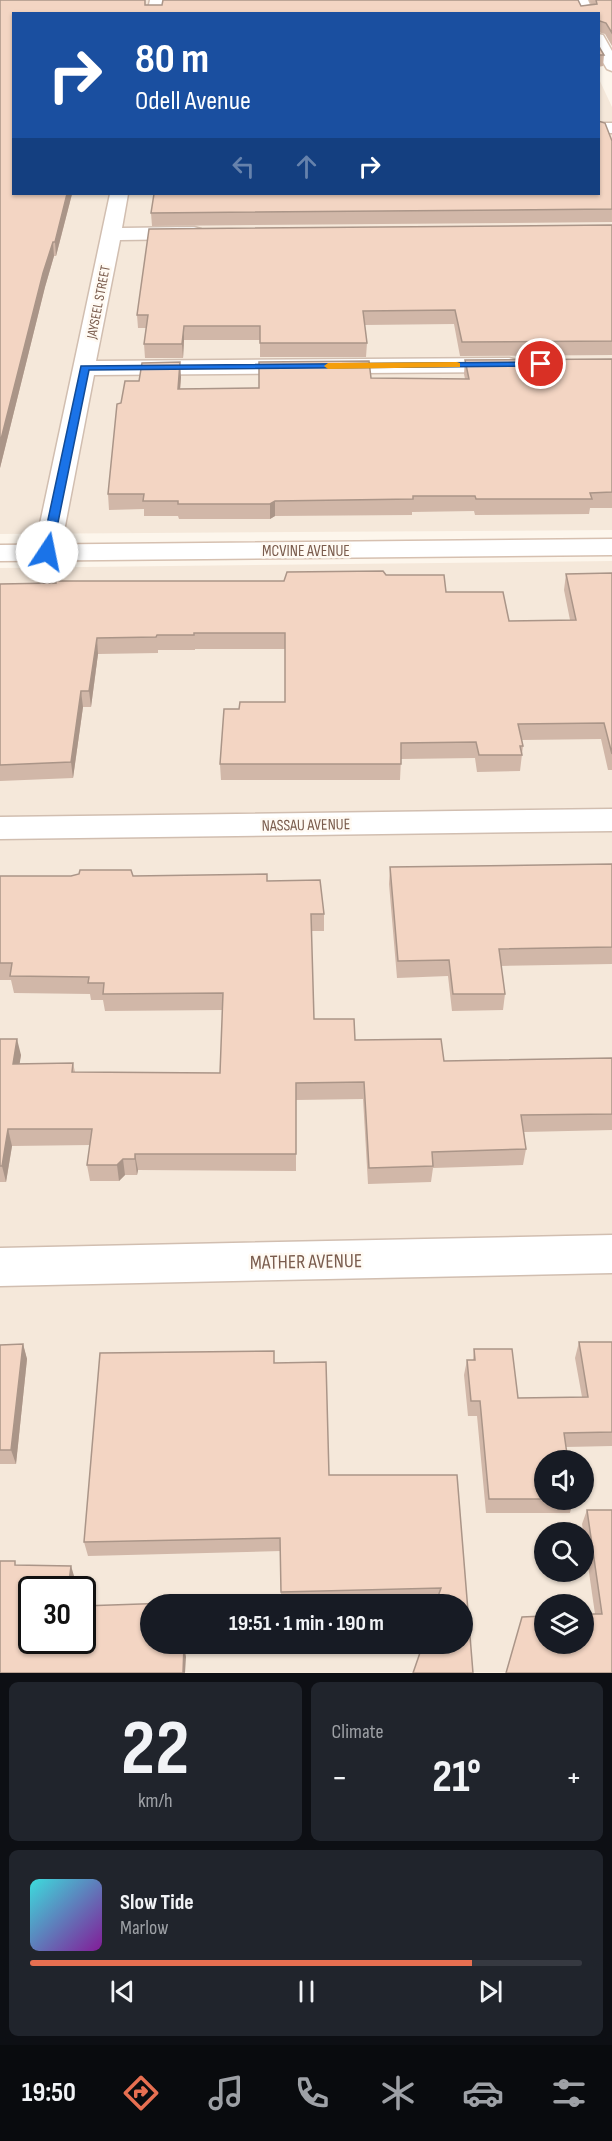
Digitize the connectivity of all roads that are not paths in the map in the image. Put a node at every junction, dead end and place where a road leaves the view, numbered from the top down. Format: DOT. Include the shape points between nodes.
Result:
graph roads {
  1 [pos="603,46"];
  2 [pos="612,66"];
  3 [pos="119,195"];
  4 [pos="219,233"];
  5 [pos="111,234"];
  6 [pos="529,364"];
  7 [pos="85,368"];
  8 [pos="612,547"];
  9 [pos="47,552"];
  10 [pos="0,553"];
  11 [pos="612,820"];
  12 [pos="0,828"];
  13 [pos="612,1254"];
  14 [pos="0,1267"];
  1 -- 2 [label="street"];
  3 -- 5 [label="street, JAYSEEL STREET"];
  4 -- 5 [label="street"];
  5 -- 7 [label="street, JAYSEEL STREET"];
  6 -- 7 [label="street"];
  7 -- 9 [label="street, JAYSEEL STREET"];
  8 -- 9 [label="street, MCVINE AVENUE"];
  9 -- 10 [label="street, MCVINE AVENUE"];
  11 -- 12 [label="street, NASSAU AVENUE"];
  13 -- 14 [label="street, MATHER AVENUE"];
}
